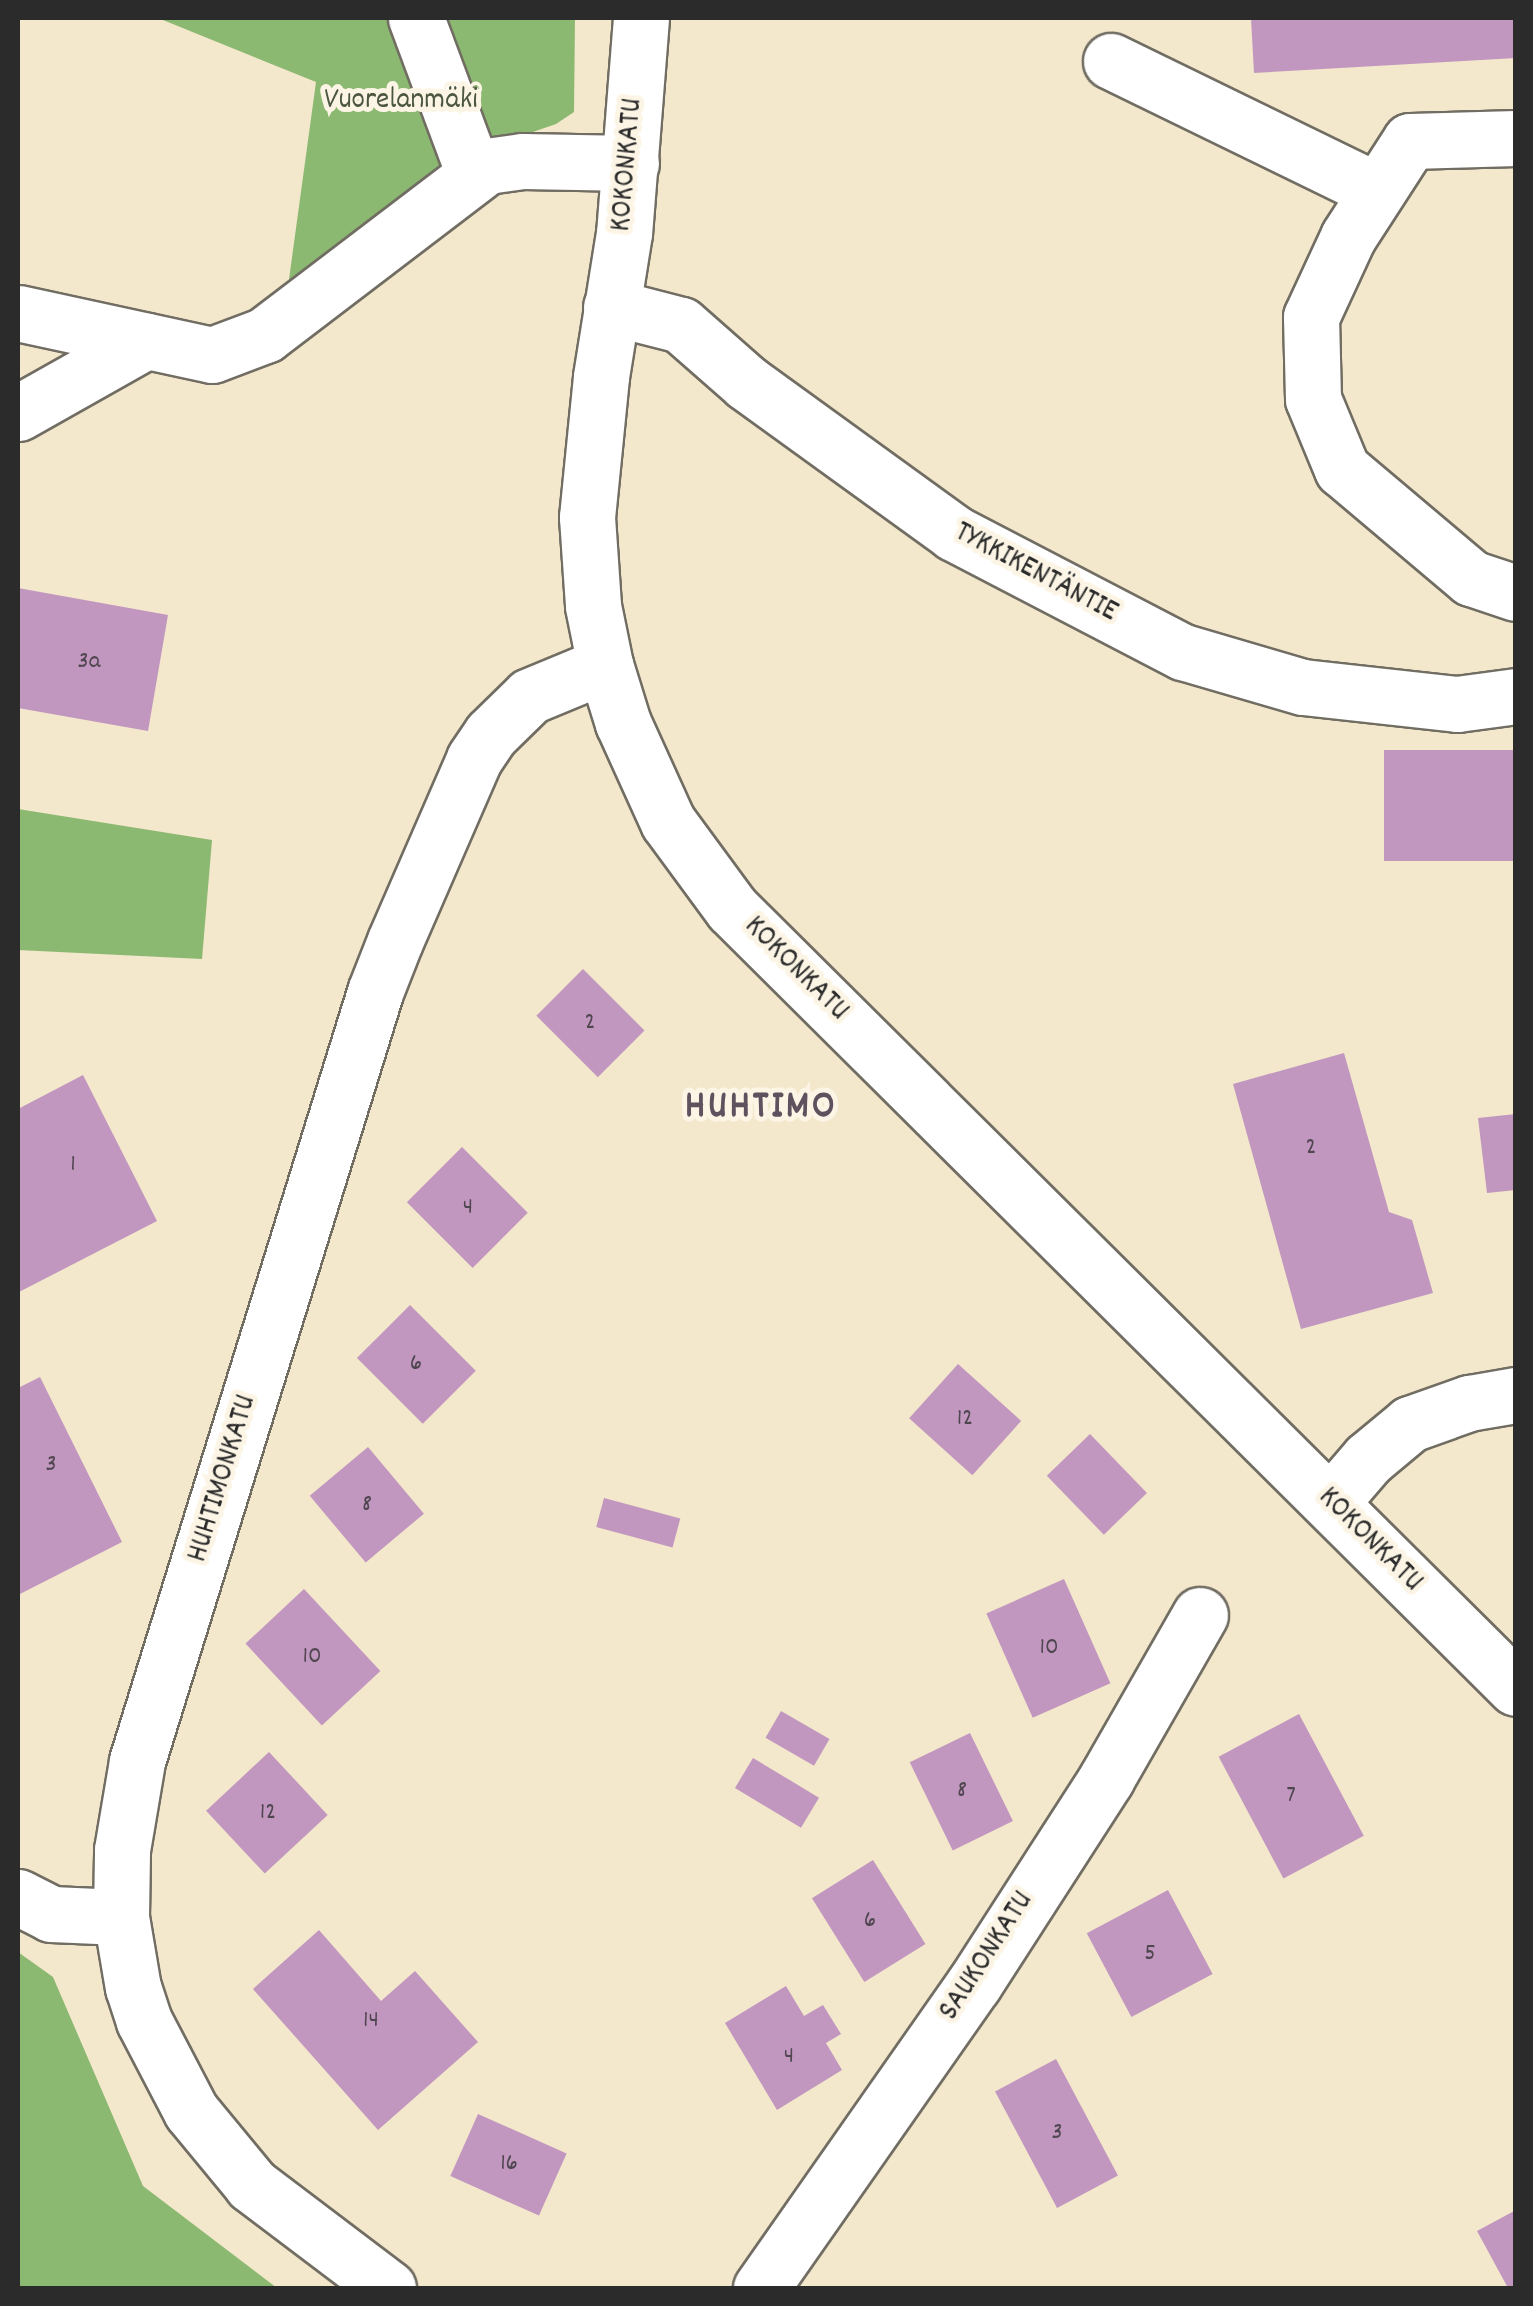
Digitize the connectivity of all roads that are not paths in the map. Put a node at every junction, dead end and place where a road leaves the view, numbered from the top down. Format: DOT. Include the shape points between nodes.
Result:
graph roads {
  1 [pos="416,18"];
  2 [pos="641,18"];
  3 [pos="1111,61"];
  4 [pos="1516,138"];
  5 [pos="631,163"];
  6 [pos="474,174"];
  7 [pos="1377,192"];
  8 [pos="612,307"];
  9 [pos="18,313"];
  10 [pos="146,341"];
  11 [pos="18,413"];
  12 [pos="1516,593"];
  13 [pos="605,665"];
  14 [pos="1516,696"];
  15 [pos="1516,1395"];
  16 [pos="1331,1502"];
  17 [pos="1200,1616"];
  18 [pos="1516,1688"];
  19 [pos="18,1897"];
  20 [pos="121,1917"];
  21 [pos="388,2288"];
  22 [pos="761,2288"];
  1 -- 6 [label="street"];
  2 -- 5 [label="street, KOKONKATU"];
  3 -- 7 [label="street"];
  4 -- 7 [label="street" via="1410,141"];
  5 -- 6 [label="street" via="522,160"];
  5 -- 8 [label="street, KOKONKATU"];
  6 -- 10 [label="street" via="265,335 212,355"];
  7 -- 12 [label="street" via="1311,317 1313,399 1342,469 1471,578"];
  8 -- 13 [label="street, KOKONKATU" via="587,516"];
  8 -- 14 [label="street, TYKKIKENTÄNTIE" via="681,325 747,383 954,533 1183,652 1303,687 1457,704"];
  9 -- 10 [label="street"];
  10 -- 11 [label="street"];
  13 -- 16 [label="street, KOKONKATU" via="642,769 707,880"];
  13 -- 20 [label="street, HUHTIMONKATU" via="530,696 491,734 433,849 375,992 137,1762 122,1850"];
  15 -- 16 [label="street" via="1410,1424"];
  16 -- 18 [label="street, KOKONKATU"];
  17 -- 22 [label="street, SAUKONKATU" via="1106,1779 974,1984"];
  19 -- 20 [label="street" via="51,1914"];
  20 -- 21 [label="street, HUHTIMONKATU" via="144,2022 207,2134 252,2186"];
}
